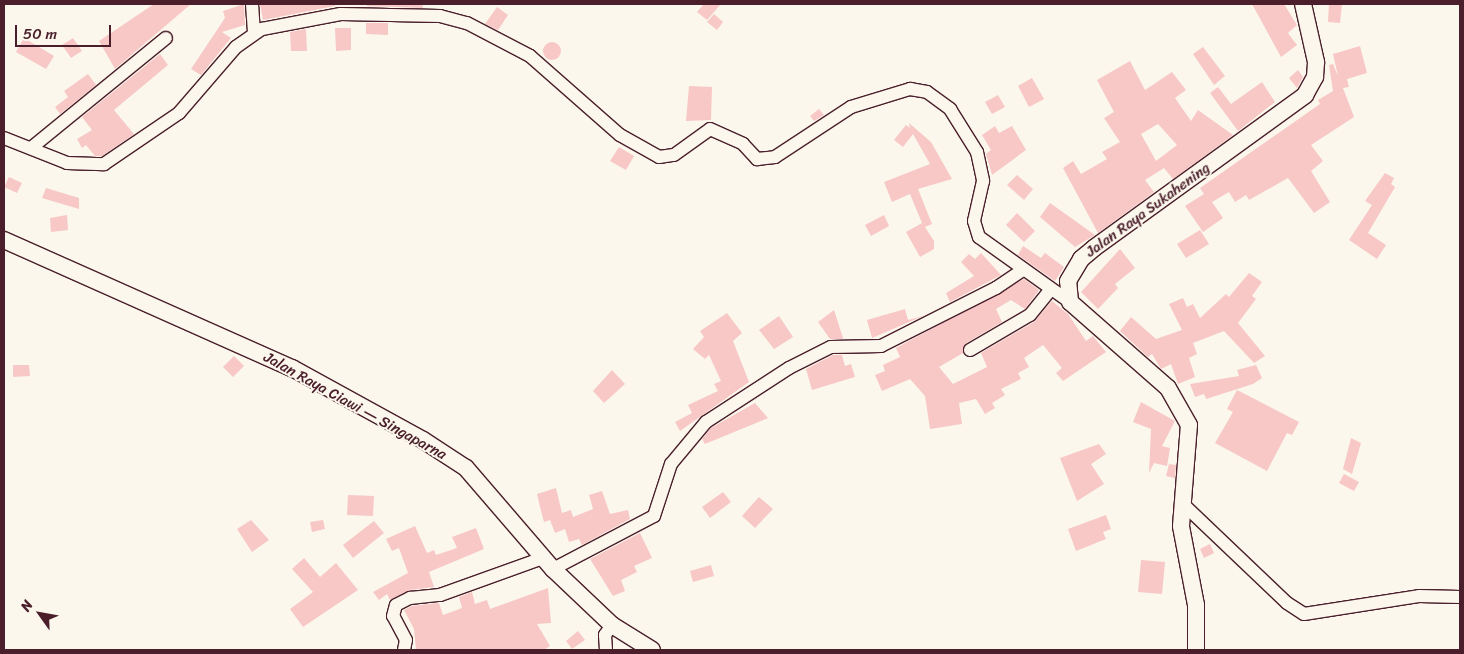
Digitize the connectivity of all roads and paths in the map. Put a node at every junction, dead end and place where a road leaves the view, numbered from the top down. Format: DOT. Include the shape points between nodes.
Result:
graph roads {
  1 [pos="252,4"];
  2 [pos="1303,4"];
  3 [pos="254,33"];
  4 [pos="166,38"];
  5 [pos="4,138"];
  6 [pos="31,148"];
  7 [pos="4,240"];
  8 [pos="1021,271"];
  9 [pos="1050,290"];
  10 [pos="1070,302"];
  11 [pos="970,350"];
  12 [pos="1182,503"];
  13 [pos="548,564"];
  14 [pos="1460,597"];
  15 [pos="612,625"];
  16 [pos="404,650"];
  17 [pos="606,650"];
  18 [pos="652,650"];
  19 [pos="1196,650"];
  1 -- 3 [label="street"];
  2 -- 10 [label="main road, Jalan Raya Sukahening" via="1316,62 1315,77 1305,96 1080,259 1068,281"];
  3 -- 6 [label="street" via="236,47 179,113 118,157 89,166 67,163"];
  3 -- 8 [label="street" via="341,14 452,18 530,56 620,135 659,157 674,155 710,129 743,144 757,159 775,157 851,107 917,90 950,110 974,145 982,173 976,232"];
  4 -- 6 [label="street"];
  5 -- 6 [label="street"];
  7 -- 13 [label="main road, Jalan Raya Ciawi — Singaparna" via="292,368 466,468"];
  8 -- 9 [label="street"];
  8 -- 13 [label="street" via="996,288 881,346 831,347 790,368 706,422 671,464 654,516"];
  9 -- 10 [label="street"];
  9 -- 11 [label="street" via="1030,315"];
  10 -- 12 [label="main road" via="1168,388 1183,410 1190,440"];
  12 -- 14 [label="street" via="1287,603 1304,614 1419,596"];
  12 -- 19 [label="main road" via="1181,526 1196,605"];
  13 -- 15 [label="main road, Jalan Raya Ciawi — Singaparna"];
  13 -- 16 [label="street" via="440,595 410,598 396,605 393,616 406,640"];
  15 -- 17 [label="street" via="605,635"];
  15 -- 18 [label="main road, Jalan Raya Ciawi — Singaparna"];
}
